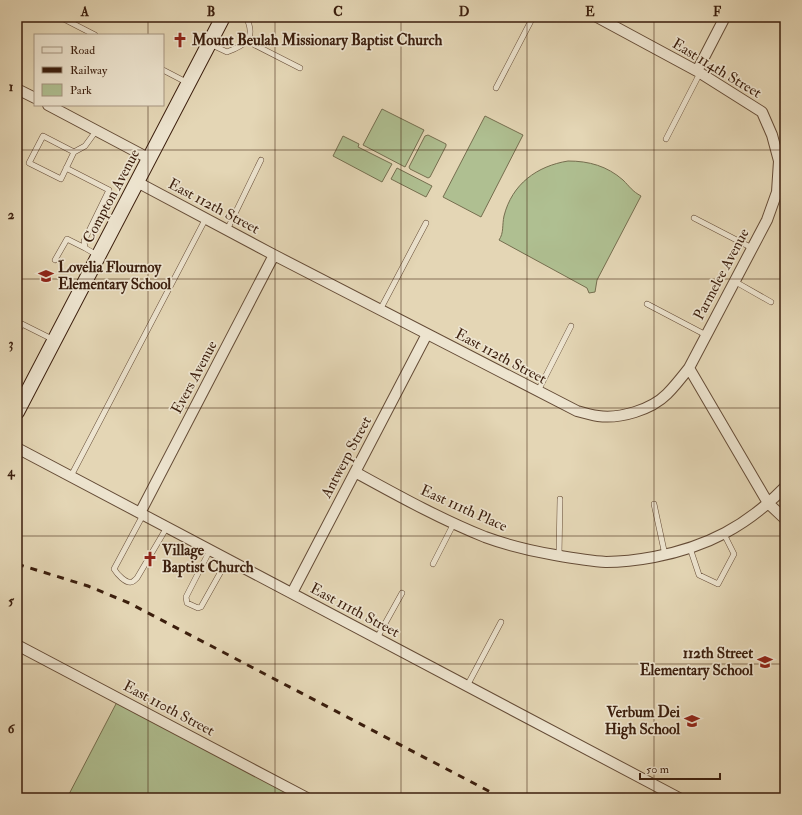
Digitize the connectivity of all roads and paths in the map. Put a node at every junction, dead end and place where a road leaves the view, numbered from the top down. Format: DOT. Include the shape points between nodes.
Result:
graph roads {
  1 [pos="60,17"];
  2 [pos="223,17"];
  3 [pos="246,17"];
  4 [pos="533,17"];
  5 [pos="597,17"];
  6 [pos="726,17"];
  7 [pos="93,34"];
  8 [pos="247,41"];
  9 [pos="209,44"];
  10 [pos="300,68"];
  11 [pos="164,70"];
  12 [pos="699,72"];
  13 [pos="189,83"];
  14 [pos="496,88"];
  15 [pos="17,89"];
  16 [pos="34,98"];
  17 [pos="50,106"];
  18 [pos="96,130"];
  19 [pos="666,139"];
  20 [pos="74,152"];
  21 [pos="150,159"];
  22 [pos="261,160"];
  23 [pos="66,168"];
  24 [pos="137,182"];
  25 [pos="781,192"];
  26 [pos="206,218"];
  27 [pos="694,218"];
  28 [pos="426,223"];
  29 [pos="227,230"];
  30 [pos="85,248"];
  31 [pos="752,248"];
  32 [pos="274,255"];
  33 [pos="99,256"];
  34 [pos="55,260"];
  35 [pos="734,281"];
  36 [pos="772,302"];
  37 [pos="647,304"];
  38 [pos="380,310"];
  39 [pos="571,326"];
  40 [pos="17,333"];
  41 [pos="427,334"];
  42 [pos="706,335"];
  43 [pos="54,340"];
  44 [pos="689,368"];
  45 [pos="538,392"];
  46 [pos="17,412"];
  47 [pos="17,448"];
  48 [pos="355,472"];
  49 [pos="71,476"];
  50 [pos="785,487"];
  51 [pos="560,499"];
  52 [pos="768,503"];
  53 [pos="654,504"];
  54 [pos="141,514"];
  55 [pos="785,519"];
  56 [pos="454,523"];
  57 [pos="167,527"];
  58 [pos="724,534"];
  59 [pos="690,548"];
  60 [pos="210,550"];
  61 [pos="665,555"];
  62 [pos="559,556"];
  63 [pos="228,559"];
  64 [pos="433,564"];
  65 [pos="402,592"];
  66 [pos="292,593"];
  67 [pos="501,622"];
  68 [pos="377,638"];
  69 [pos="17,645"];
  70 [pos="466,686"];
  71 [pos="307,798"];
  72 [pos="679,798"];
  1 -- 7 [label="lane"];
  2 -- 9 [label="main road, Compton Avenue"];
  3 -- 8 [label="lane" via="250,32"];
  4 -- 14 [label="lane"];
  5 -- 12 [label="street, East 114th Street"];
  6 -- 12 [label="street"];
  8 -- 9 [label="lane" via="239,48 227,52"];
  8 -- 10 [label="lane"];
  9 -- 13 [label="main road, Compton Avenue"];
  11 -- 13 [label="lane"];
  12 -- 19 [label="lane"];
  12 -- 25 [label="street, East 114th Street" via="762,112 779,161"];
  13 -- 21 [label="main road, Compton Avenue"];
  15 -- 16 [label="street"];
  17 -- 18 [label="street"];
  18 -- 20 [label="lane" via="85,146"];
  18 -- 21 [label="street"];
  20 -- 23 [label="lane"];
  20 -- 23 [label="lane" via="43,136 29,163 61,179"];
  21 -- 24 [label="main road, Compton Avenue"];
  22 -- 29 [label="lane"];
  23 -- 30 [label="lane" via="109,190 84,241"];
  24 -- 26 [label="street, East 112th Street"];
  24 -- 33 [label="main road, Compton Avenue"];
  25 -- 31 [label="street, Parmelee Avenue"];
  26 -- 29 [label="street, East 112th Street"];
  26 -- 49 [label="lane"];
  27 -- 31 [label="lane"];
  28 -- 38 [label="lane"];
  29 -- 32 [label="street, East 112th Street"];
  30 -- 33 [label="lane"];
  30 -- 34 [label="lane" via="67,239"];
  31 -- 35 [label="street, Parmelee Avenue"];
  32 -- 38 [label="street, East 112th Street"];
  32 -- 54 [label="street, Evers Avenue"];
  33 -- 43 [label="main road, Compton Avenue"];
  35 -- 36 [label="lane"];
  35 -- 42 [label="street, Parmelee Avenue"];
  37 -- 42 [label="lane"];
  38 -- 41 [label="street, East 112th Street"];
  39 -- 45 [label="lane"];
  40 -- 43 [label="lane" via="22,324"];
  41 -- 45 [label="street, East 112th Street"];
  41 -- 48 [label="street, Antwerp Street"];
  42 -- 44 [label="street, Parmelee Avenue"];
  43 -- 46 [label="main road, Compton Avenue"];
  44 -- 45 [label="street, East 112th Street" via="666,395 634,412 618,415 599,416 577,411"];
  44 -- 52 [label="street"];
  47 -- 49 [label="street, East 111th Street"];
  48 -- 56 [label="street, East 111th Place"];
  48 -- 66 [label="street, Antwerp Street"];
  49 -- 54 [label="street, East 111th Street"];
  50 -- 52 [label="street, East 111th Place"];
  51 -- 62 [label="lane"];
  52 -- 55 [label="street"];
  52 -- 58 [label="street, East 111th Place"];
  53 -- 61 [label="lane"];
  54 -- 57 [label="street, East 111th Street"];
  54 -- 57 [label="lane" via="114,569 119,577 131,582 137,578"];
  56 -- 62 [label="street, East 111th Place" via="507,544"];
  56 -- 64 [label="lane"];
  57 -- 60 [label="street, East 111th Street"];
  58 -- 59 [label="street, East 111th Place"];
  58 -- 59 [label="lane" via="734,554 718,584 700,575"];
  59 -- 61 [label="street, East 111th Place"];
  60 -- 63 [label="street, East 111th Street"];
  60 -- 63 [label="lane" via="186,597 187,603 201,607"];
  61 -- 62 [label="street, East 111th Place" via="607,562"];
  63 -- 66 [label="street, East 111th Street"];
  65 -- 68 [label="lane"];
  66 -- 68 [label="street, East 111th Street"];
  67 -- 70 [label="lane"];
  68 -- 70 [label="street, East 111th Street"];
  69 -- 71 [label="street, East 110th Street"];
  70 -- 72 [label="street, East 111th Street"];
}
